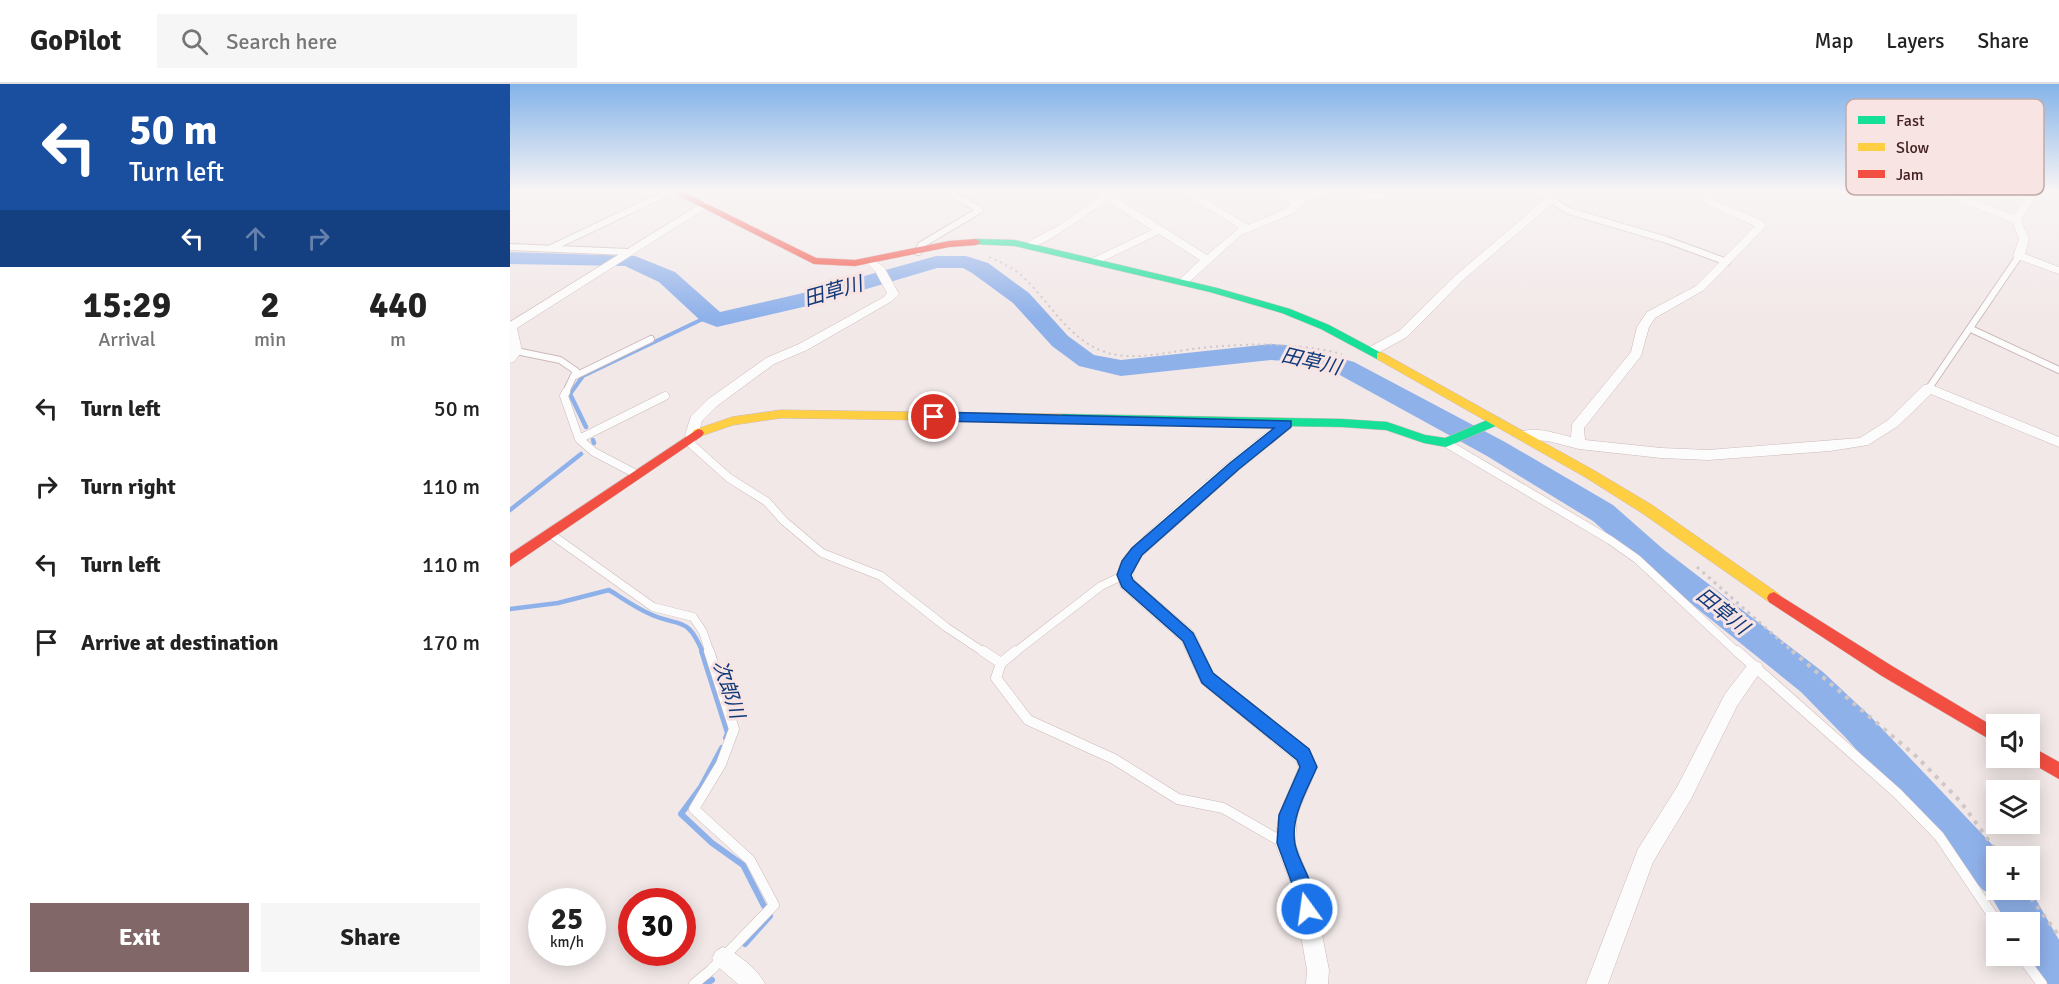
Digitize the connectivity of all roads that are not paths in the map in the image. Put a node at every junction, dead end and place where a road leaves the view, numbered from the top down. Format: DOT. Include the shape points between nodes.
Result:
graph roads {
  1 [pos="583,233"];
  2 [pos="659,233"];
  3 [pos="757,233"];
  4 [pos="941,233"];
  5 [pos="1050,233"];
  6 [pos="1154,233"];
  7 [pos="1165,233"];
  8 [pos="1237,233"];
  9 [pos="1512,233"];
  10 [pos="1643,233"];
  11 [pos="1754,233"];
  12 [pos="2021,233"];
  13 [pos="1030,246"];
  14 [pos="510,247"];
  15 [pos="549,249"];
  16 [pos="918,252"];
  17 [pos="626,254"];
  18 [pos="2019,256"];
  19 [pos="1206,260"];
  20 [pos="1095,261"];
  21 [pos="1727,262"];
  22 [pos="875,265"];
  23 [pos="2059,271"];
  24 [pos="1183,282"];
  25 [pos="510,327"];
  26 [pos="1971,329"];
  27 [pos="651,339"];
  28 [pos="1372,351"];
  29 [pos="513,355"];
  30 [pos="2059,370"];
  31 [pos="573,377"];
  32 [pos="1929,388"];
  33 [pos="665,396"];
  34 [pos="1287,424"];
  35 [pos="1490,424"];
  36 [pos="692,435"];
  37 [pos="1523,436"];
  38 [pos="579,438"];
  39 [pos="2059,442"];
  40 [pos="1446,443"];
  41 [pos="1579,444"];
  42 [pos="638,474"];
  43 [pos="551,534"];
  44 [pos="510,561"];
  45 [pos="1124,575"];
  46 [pos="1001,663"];
  47 [pos="1755,668"];
  48 [pos="1986,730"];
  49 [pos="2040,760"];
  50 [pos="2059,771"];
  51 [pos="1286,843"];
  52 [pos="1990,912"];
  53 [pos="723,958"];
  54 [pos="2028,966"];
  55 [pos="694,984"];
  56 [pos="754,984"];
  57 [pos="1317,984"];
  58 [pos="1597,984"];
  59 [pos="2042,984"];
  1 -- 15 [label="lane"];
  2 -- 17 [label="street"];
  3 -- 22 [label="street" via="814,261"];
  4 -- 16 [label="lane" via="921,245"];
  5 -- 13 [label="street"];
  6 -- 20 [label="street"];
  7 -- 19 [label="street"];
  8 -- 19 [label="street"];
  9 -- 28 [label="street" via="1459,278 1403,334"];
  10 -- 21 [label="lane"];
  11 -- 21 [label="street"];
  12 -- 18 [label="street" via="2024,239"];
  13 -- 16 [label="street" via="981,242 949,244"];
  13 -- 20 [label="street"];
  14 -- 15 [label="lane"];
  15 -- 17 [label="lane"];
  16 -- 22 [label="street"];
  17 -- 25 [label="street"];
  18 -- 23 [label="street"];
  18 -- 26 [label="lane"];
  19 -- 24 [label="street"];
  20 -- 24 [label="street"];
  21 -- 41 [label="street" via="1700,288 1651,315 1637,353 1577,427"];
  22 -- 36 [label="street" via="893,294 888,299 770,361 712,403 696,419"];
  24 -- 28 [label="street" via="1286,311"];
  25 -- 29 [label="street"];
  26 -- 30 [label="lane"];
  26 -- 32 [label="lane"];
  27 -- 31 [label="lane"];
  28 -- 35 [label="street"];
  29 -- 31 [label="lane" via="560,360 576,371"];
  31 -- 38 [label="lane" via="564,396"];
  32 -- 39 [label="street"];
  32 -- 41 [label="street" via="1893,423 1863,442 1708,454"];
  33 -- 38 [label="lane"];
  34 -- 36 [label="street" via="781,414 732,420"];
  34 -- 40 [label="street" via="1387,426 1424,440"];
  34 -- 45 [label="street" via="1137,552"];
  35 -- 37 [label="street"];
  35 -- 40 [label="street"];
  36 -- 42 [label="street"];
  36 -- 46 [label="lane" via="691,444 706,458 767,502 822,553 881,576 946,627"];
  37 -- 41 [label="street" via="1548,436"];
  37 -- 48 [label="street" via="1647,509 1762,590"];
  38 -- 42 [label="lane" via="594,452"];
  40 -- 47 [label="lane" via="1610,540"];
  42 -- 43 [label="street"];
  43 -- 44 [label="street"];
  43 -- 53 [label="lane" via="653,607 693,617 703,632 734,729 721,764 694,809 750,860 774,904"];
  45 -- 46 [label="lane" via="1101,586"];
  45 -- 51 [label="street" via="1127,583 1188,637 1207,678 1303,755 1308,767 1288,815"];
  46 -- 51 [label="lane" via="996,678 1028,720 1114,759 1178,799 1223,808"];
  47 -- 52 [label="lane" via="1897,793 1939,836"];
  47 -- 58 [label="street" via="1731,700 1684,793 1645,856"];
  49 -- 50 [label="street"];
  51 -- 57 [label="street" via="1303,889 1318,970"];
  53 -- 55 [label="lane"];
  53 -- 56 [label="street"];
  54 -- 59 [label="lane"];
}
